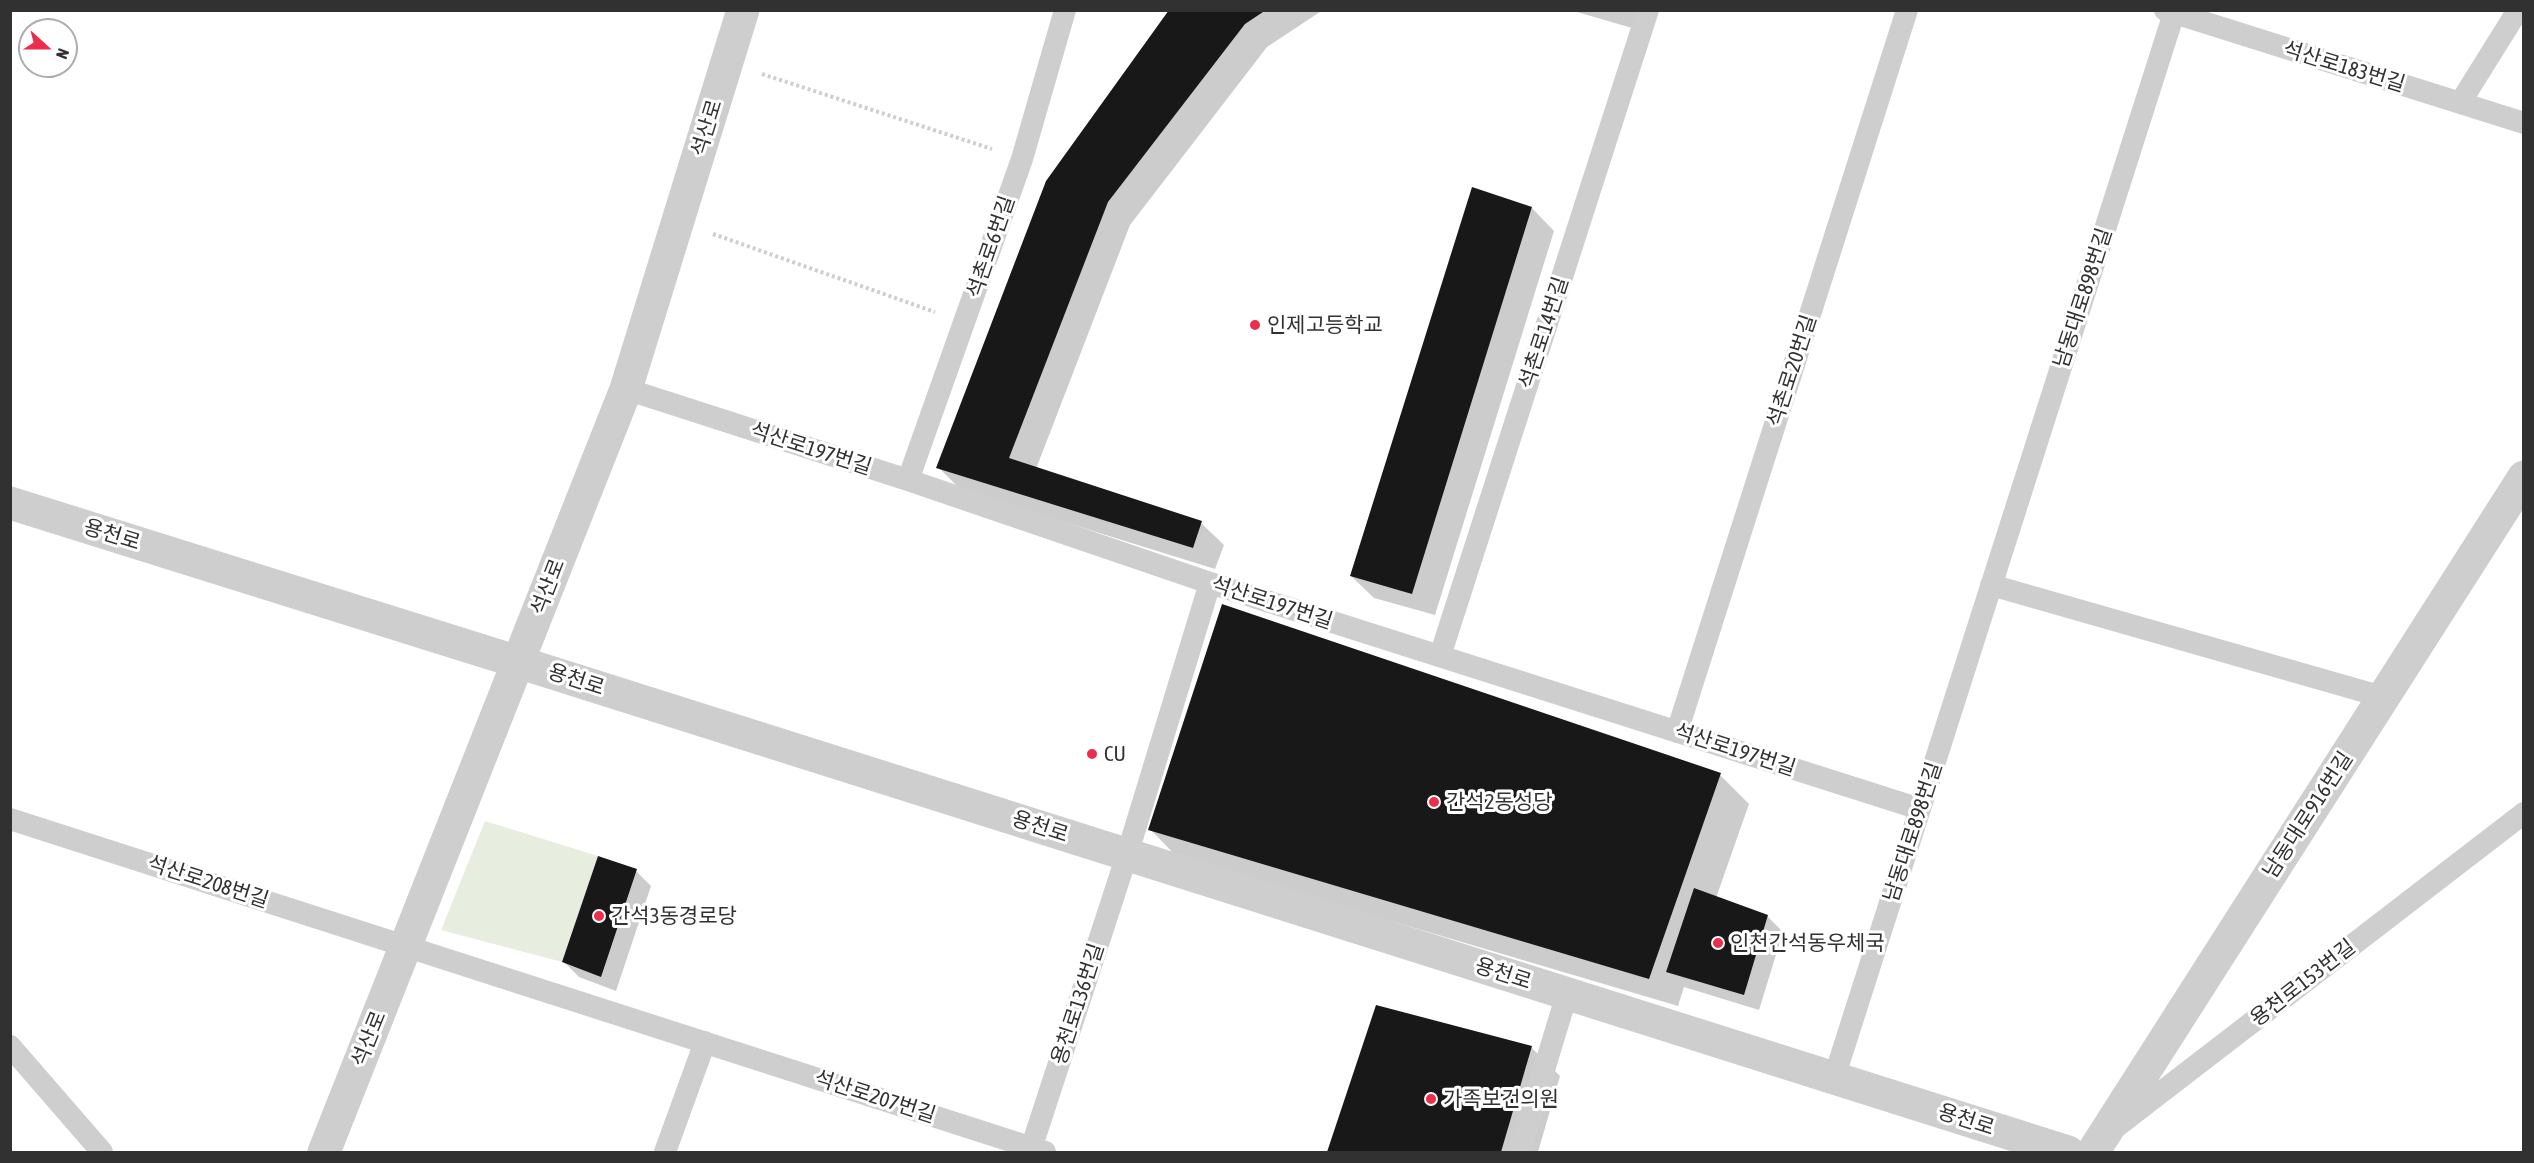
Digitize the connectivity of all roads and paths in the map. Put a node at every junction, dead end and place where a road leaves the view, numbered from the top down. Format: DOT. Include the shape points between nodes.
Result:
graph roads {
  1 [pos="743,10"];
  2 [pos="1065,10"];
  3 [pos="1648,10"];
  4 [pos="1907,10"];
  5 [pos="2518,10"];
  6 [pos="2171,11"];
  7 [pos="727,63"];
  8 [pos="2460,103"];
  9 [pos="2523,123"];
  10 [pos="1022,159"];
  11 [pos="677,222"];
  12 [pos="964,322"];
  13 [pos="626,389"];
  14 [pos="2523,477"];
  15 [pos="908,480"];
  16 [pos="10,503"];
  17 [pos="1210,583"];
  18 [pos="1991,585"];
  19 [pos="1440,656"];
  20 [pos="518,662"];
  21 [pos="2383,697"];
  22 [pos="1677,732"];
  23 [pos="1920,809"];
  24 [pos="2523,813"];
  25 [pos="10,819"];
  26 [pos="1127,855"];
  27 [pos="406,946"];
  28 [pos="1568,994"];
  29 [pos="705,1042"];
  30 [pos="10,1046"];
  31 [pos="1834,1078"];
  32 [pos="2093,1147"];
  33 [pos="1036,1151"];
  34 [pos="102,1152"];
  35 [pos="324,1152"];
  36 [pos="665,1152"];
  37 [pos="1519,1152"];
  38 [pos="2068,1152"];
  1 -- 7 [label="street, 석산로"];
  2 -- 10 [label="lane, 석촌로6번길"];
  3 -- 19 [label="lane, 석촌로14번길"];
  4 -- 22 [label="lane, 석촌로20번길"];
  5 -- 8 [label="lane"];
  6 -- 8 [label="lane, 석산로183번길"];
  6 -- 18 [label="lane, 남동대로898번길"];
  7 -- 10 [label="path"];
  7 -- 11 [label="street, 석산로"];
  8 -- 9 [label="lane, 석산로183번길"];
  10 -- 12 [label="lane, 석촌로6번길"];
  11 -- 12 [label="path"];
  11 -- 13 [label="street, 석산로"];
  12 -- 15 [label="lane, 석촌로6번길"];
  13 -- 15 [label="lane, 석산로197번길"];
  13 -- 20 [label="street, 석산로"];
  14 -- 21 [label="street, 남동대로916번길"];
  15 -- 17 [label="lane, 석산로197번길"];
  16 -- 20 [label="street, 용천로"];
  17 -- 19 [label="lane, 석산로197번길"];
  17 -- 26 [label="lane, 용천로136번길"];
  18 -- 21 [label="lane"];
  18 -- 23 [label="lane, 남동대로898번길"];
  19 -- 22 [label="lane, 석산로197번길"];
  20 -- 26 [label="street, 용천로"];
  20 -- 27 [label="street, 석산로"];
  21 -- 32 [label="street, 남동대로916번길"];
  22 -- 23 [label="lane, 석산로197번길"];
  23 -- 31 [label="lane, 남동대로898번길"];
  24 -- 32 [label="lane, 용천로153번길"];
  25 -- 27 [label="lane, 석산로208번길"];
  26 -- 28 [label="street, 용천로"];
  26 -- 33 [label="lane, 용천로136번길"];
  27 -- 29 [label="lane, 석산로207번길"];
  27 -- 35 [label="street, 석산로"];
  28 -- 31 [label="street, 용천로"];
  28 -- 37 [label="lane"];
  29 -- 33 [label="lane, 석산로207번길"];
  29 -- 36 [label="lane"];
  30 -- 34 [label="lane"];
  31 -- 38 [label="street, 용천로"];
}
